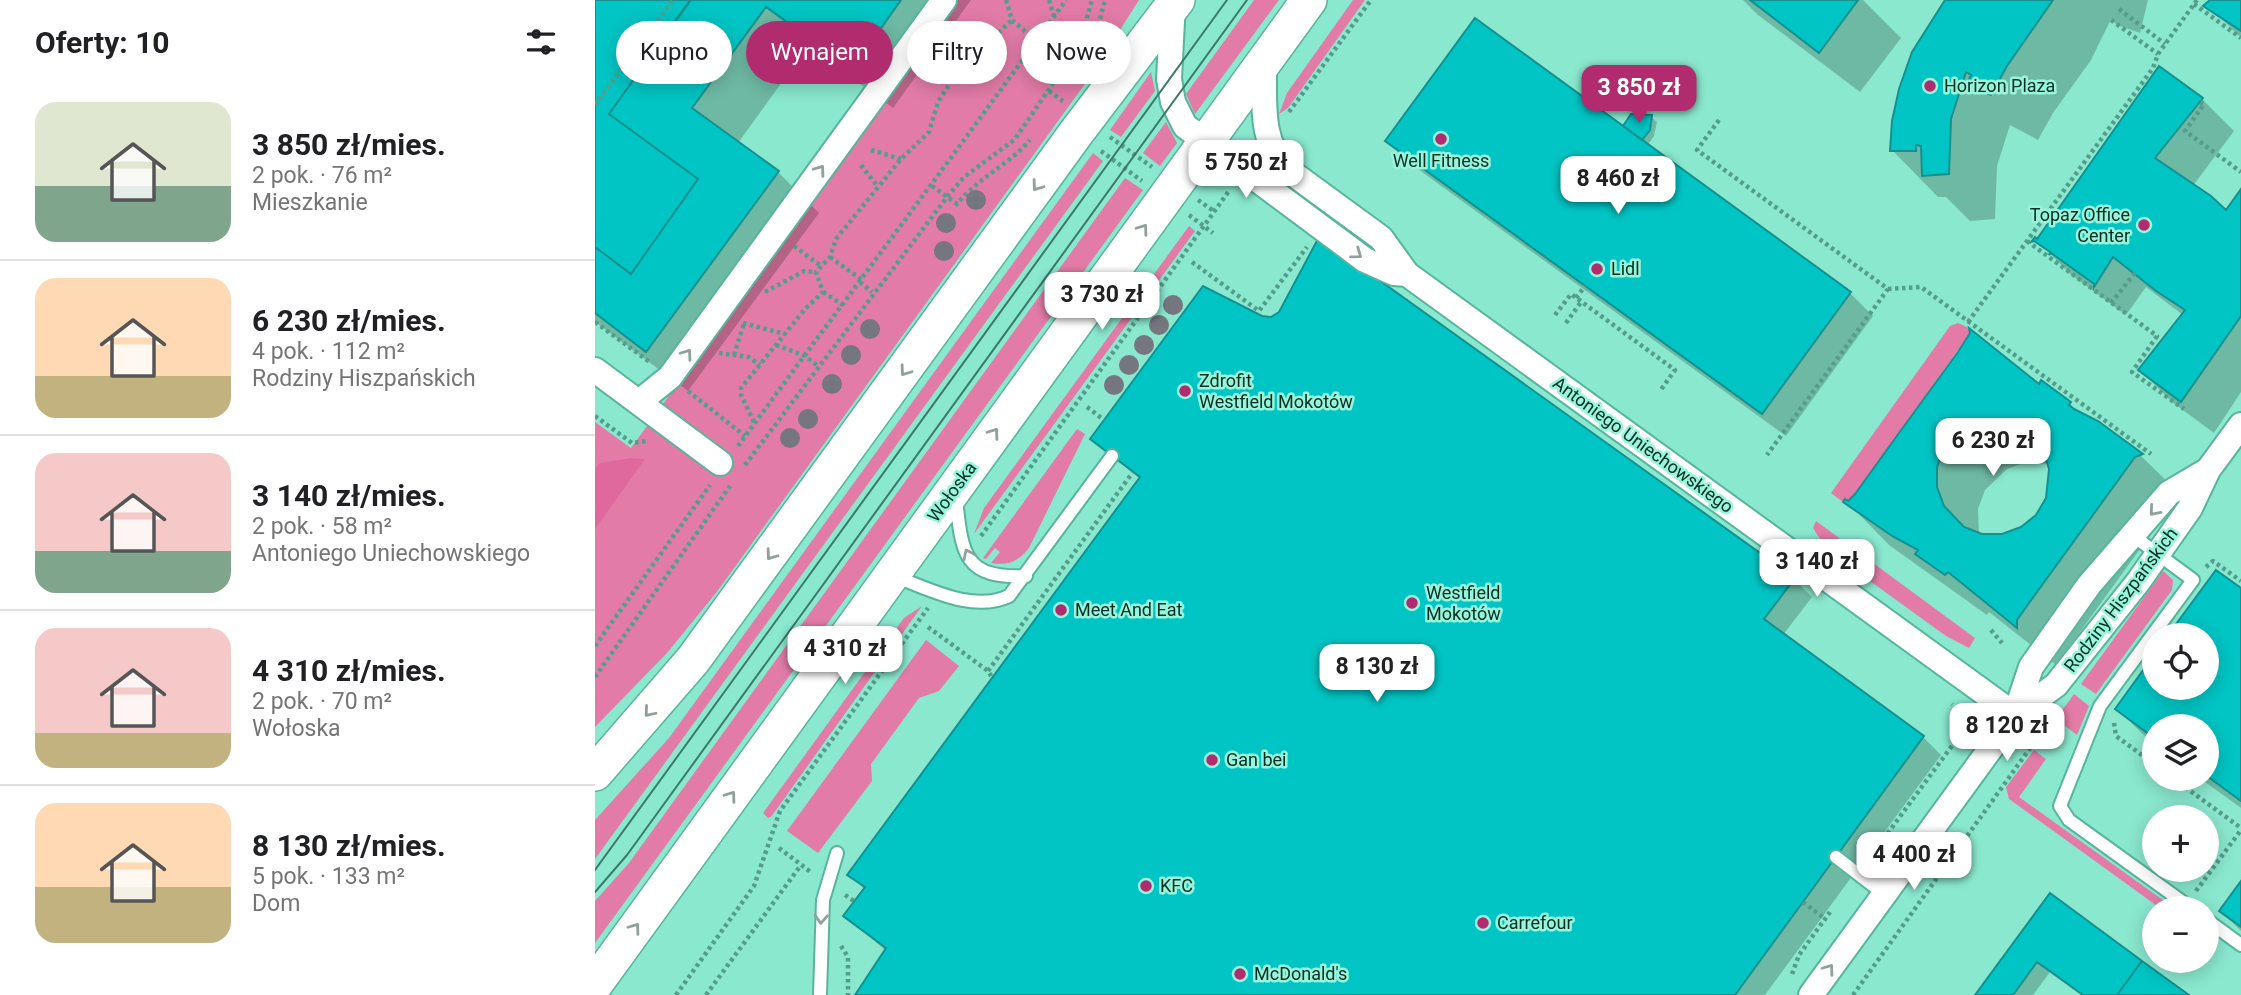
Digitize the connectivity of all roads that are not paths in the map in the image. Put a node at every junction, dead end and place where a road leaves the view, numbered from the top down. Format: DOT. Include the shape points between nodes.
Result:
graph roads {
  1 [pos="944,0"];
  2 [pos="1309,0"];
  3 [pos="1175,1"];
  4 [pos="1264,61"];
  5 [pos="1205,144"];
  6 [pos="1407,274"];
  7 [pos="595,370"];
  8 [pos="639,402"];
  9 [pos="2241,425"];
  10 [pos="1112,456"];
  11 [pos="726,470"];
  12 [pos="2208,470"];
  13 [pos="954,488"];
  14 [pos="2132,535"];
  15 [pos="2158,554"];
  16 [pos="891,575"];
  17 [pos="1026,576"];
  18 [pos="2015,715"];
  19 [pos="595,773"];
  20 [pos="837,853"];
  21 [pos="1836,857"];
  22 [pos="1907,863"];
  23 [pos="1858,874"];
  24 [pos="1884,894"];
  25 [pos="2175,896"];
  26 [pos="2219,928"];
  27 [pos="2241,945"];
  28 [pos="595,984"];
  29 [pos="820,995"];
  30 [pos="1811,995"];
  8 -- 1 [label="street, one-way" via="670,377"];
  2 -- 4 [label="main road, Wołoska"];
  3 -- 5 [label="street, Antoniego Uniechowskiego" via="1170,91 1185,126"];
  3 -- 19 [label="main road, one-way" via="1074,117 701,649"];
  4 -- 5 [label="main road, Wołoska"];
  4 -- 6 [label="street, Antoniego Uniechowskiego" via="1266,136 1275,157 1368,224"];
  5 -- 6 [label="street, Antoniego Uniechowskiego, one-way" via="1365,260"];
  13 -- 5 [label="main road, Wołoska, one-way"];
  6 -- 18 [label="street, Antoniego Uniechowskiego"];
  7 -- 8 [label="street"];
  8 -- 11 [label="street"];
  9 -- 12 [label="street, Rodziny Hiszpańskich"];
  10 -- 17 [label="lane"];
  12 -- 14 [label="street, Rodziny Hiszpańskich, one-way" via="2169,493"];
  12 -- 15 [label="street, Rodziny Hiszpańskich" via="2190,509"];
  13 -- 16 [label="main road, Wołoska"];
  17 -- 13 [label="lane, one-way" via="993,576 965,557"];
  14 -- 15 [label="lane"];
  14 -- 18 [label="street, Rodziny Hiszpańskich" via="2089,585 2031,667"];
  15 -- 18 [label="street, Rodziny Hiszpańskich" via="2056,685"];
  15 -- 25 [label="lane" via="2193,580 2100,706 2060,806 2069,820"];
  16 -- 17 [label="lane" via="939,593 995,602 1009,596"];
  28 -- 16 [label="main road, Wołoska, one-way"];
  18 -- 22 [label="street, Rodziny Hiszpańskich"];
  20 -- 29 [label="lane, one-way" via="823,900"];
  21 -- 23 [label="lane"];
  22 -- 23 [label="lane" via="1878,876"];
  22 -- 24 [label="street, Rodziny Hiszpańskich"];
  23 -- 24 [label="lane"];
  30 -- 24 [label="street, Rodziny Hiszpańskich, one-way"];
  26 -- 27 [label="lane"];
}
